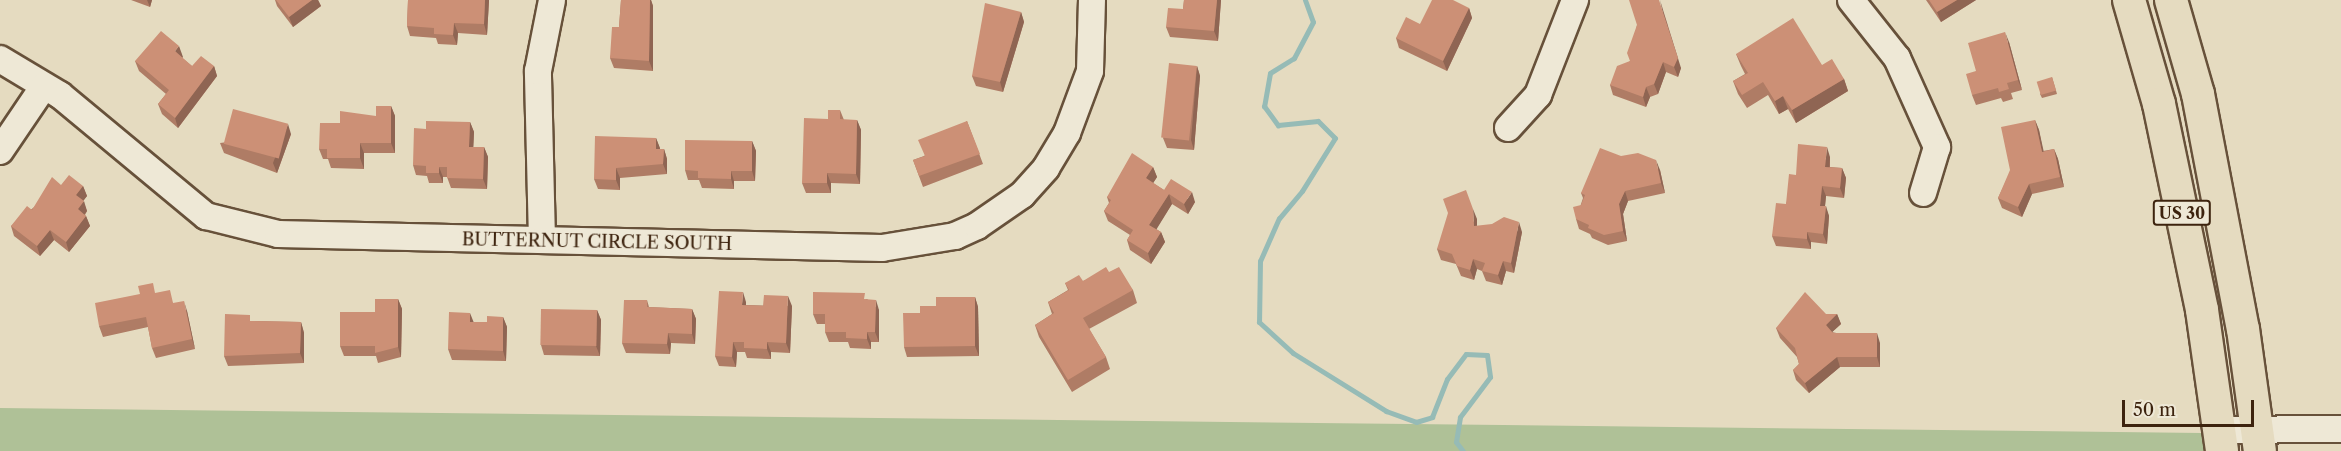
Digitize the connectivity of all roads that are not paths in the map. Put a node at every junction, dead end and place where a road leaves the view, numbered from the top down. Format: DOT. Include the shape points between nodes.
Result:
graph roads {
  1 [pos="552,0"];
  2 [pos="1092,0"];
  3 [pos="1575,0"];
  4 [pos="1851,0"];
  5 [pos="2129,0"];
  6 [pos="2171,0"];
  7 [pos="0,59"];
  8 [pos="44,86"];
  9 [pos="1508,128"];
  10 [pos="0,151"];
  11 [pos="1923,193"];
  12 [pos="542,240"];
  13 [pos="2341,429"];
  14 [pos="2259,440"];
  15 [pos="2221,441"];
  1 -- 12 [label="street" via="538,71"];
  2 -- 12 [label="street, BUTTERNUT CIRCLE SOUTH" via="1090,71 1067,133 1046,168 1022,195 955,236 882,248"];
  3 -- 9 [label="street" via="1538,95"];
  4 -- 11 [label="street" via="1897,58 1937,147"];
  5 -- 15 [label="main road, US 30" via="2162,115 2202,310"];
  6 -- 14 [label="main road, US 30" via="2198,94"];
  7 -- 8 [label="street, BUTTERNUT CIRCLE SOUTH"];
  8 -- 10 [label="street"];
  8 -- 12 [label="street, BUTTERNUT CIRCLE SOUTH" via="206,216 278,234"];
  13 -- 14 [label="street"];
  14 -- 15 [label="street"];
}
